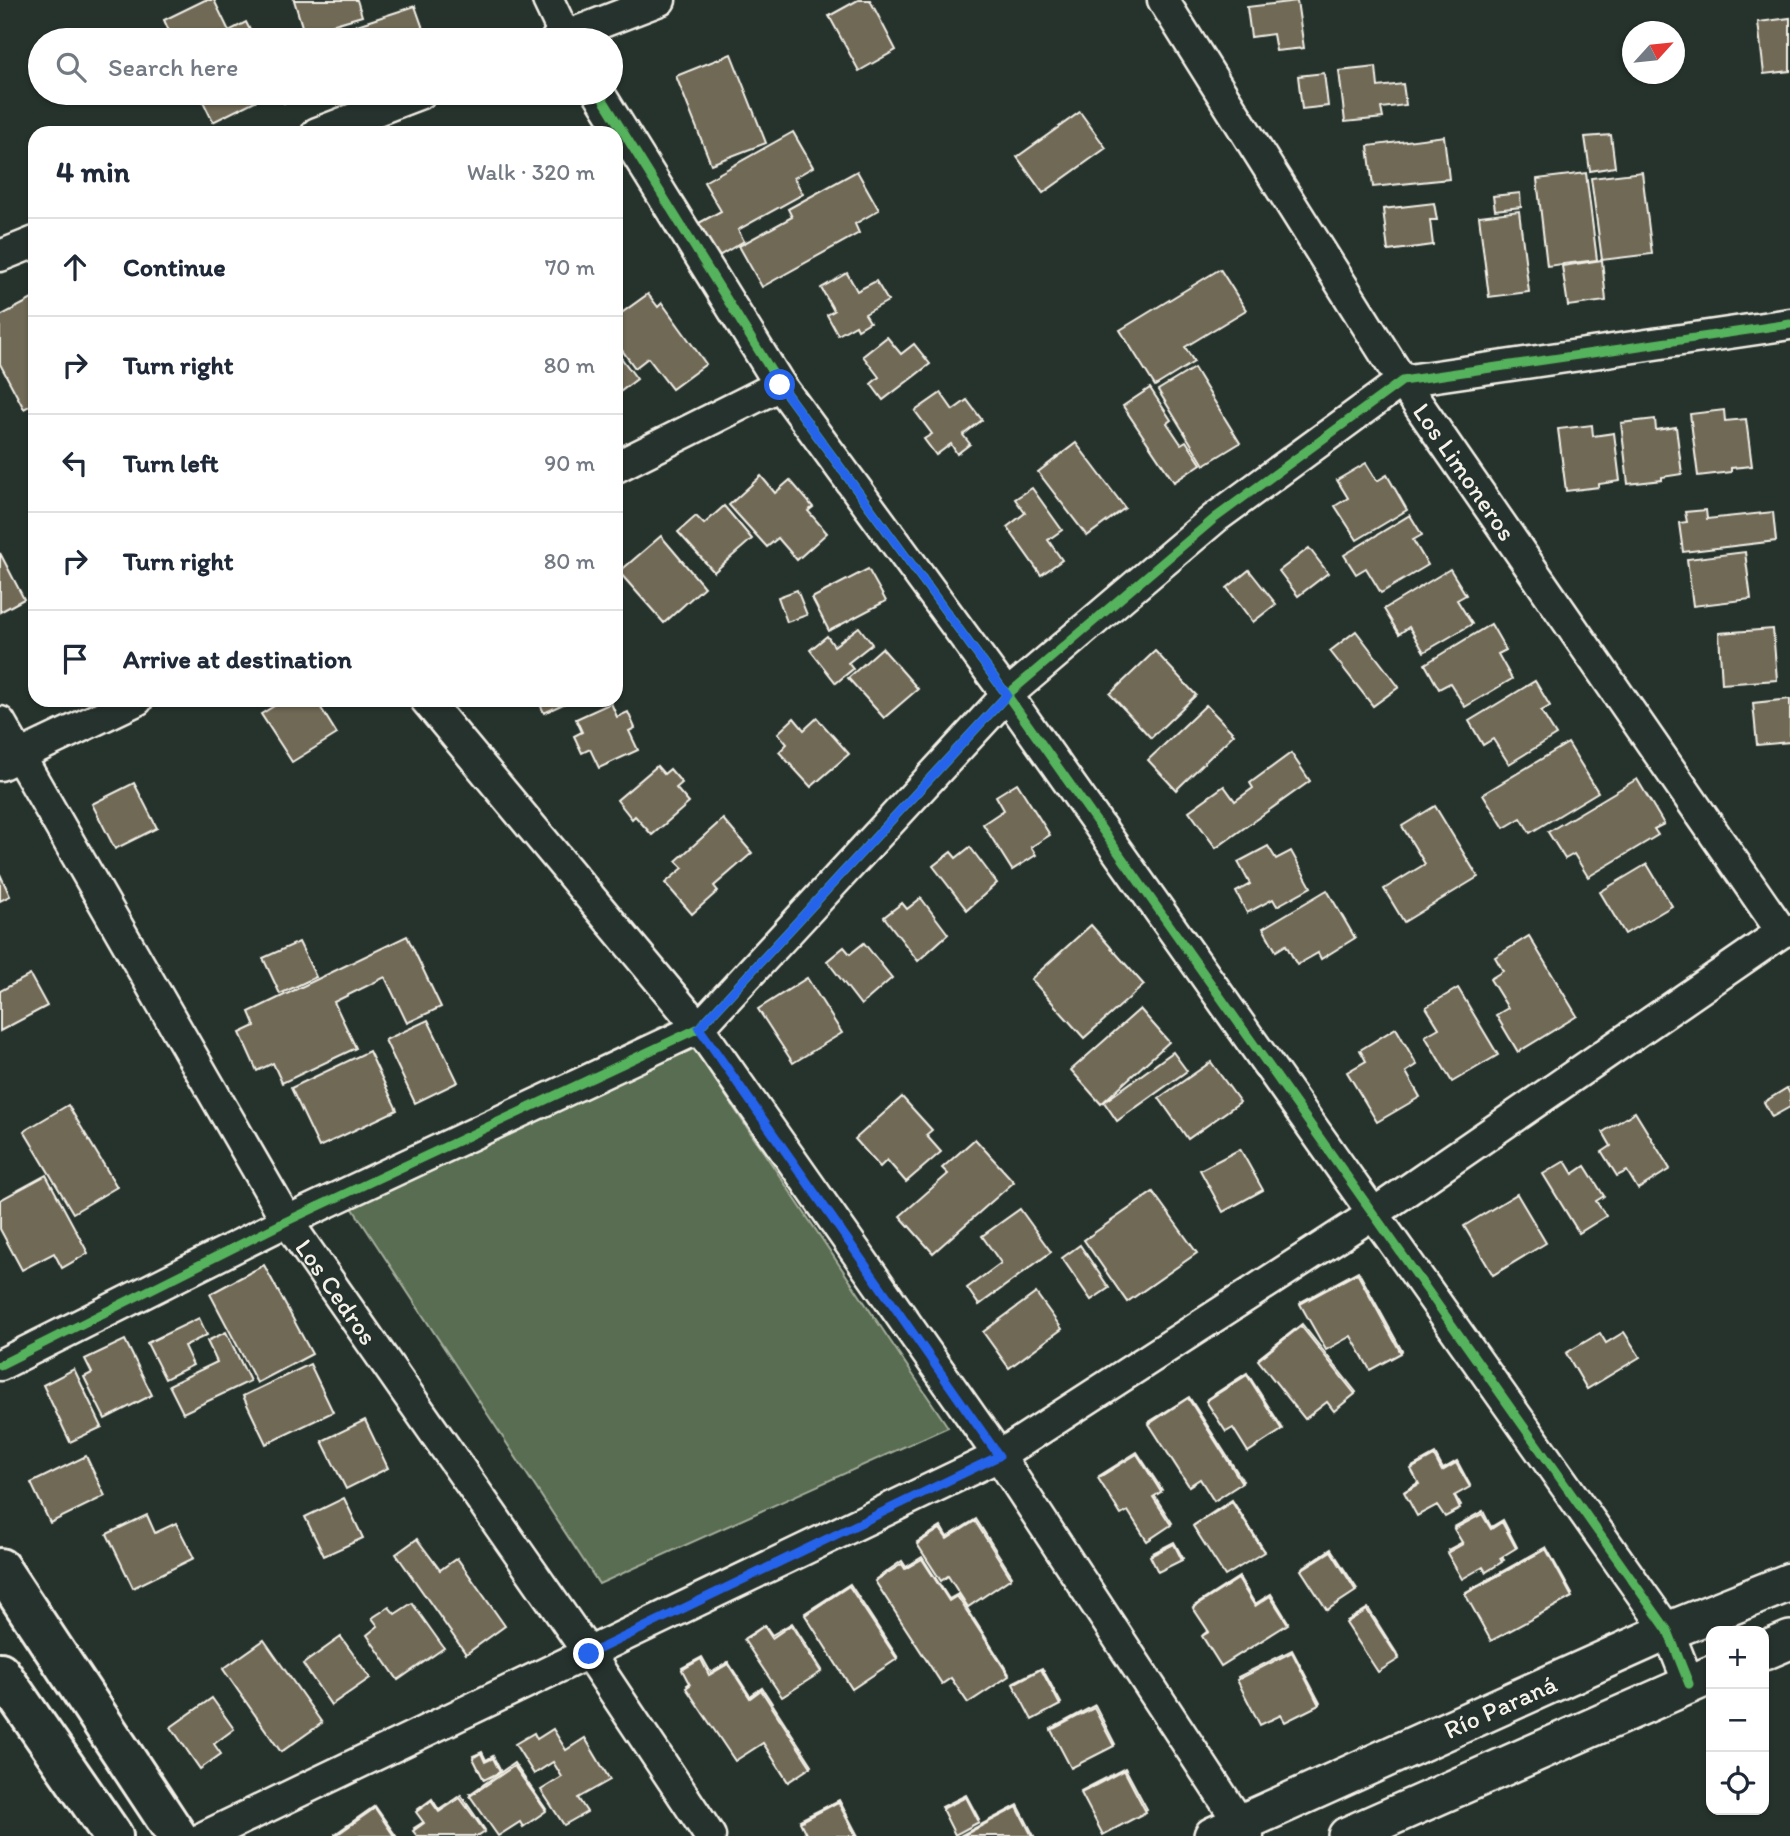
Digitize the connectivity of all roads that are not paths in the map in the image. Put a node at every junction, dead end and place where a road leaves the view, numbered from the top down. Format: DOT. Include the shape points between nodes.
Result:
graph roads {
  1 [pos="548,0"];
  2 [pos="660,0"];
  3 [pos="1164,0"];
  4 [pos="559,28"];
  5 [pos="590,28"];
  6 [pos="390,105"];
  7 [pos="606,105"];
  8 [pos="335,126"];
  9 [pos="619,126"];
  10 [pos="623,132"];
  11 [pos="28,245"];
  12 [pos="0,256"];
  13 [pos="1790,324"];
  14 [pos="1402,382"];
  15 [pos="780,385"];
  16 [pos="623,464"];
  17 [pos="1007,695"];
  18 [pos="122,707"];
  19 [pos="432,707"];
  20 [pos="0,722"];
  21 [pos="10,760"];
  22 [pos="1786,931"];
  23 [pos="699,1028"];
  24 [pos="1373,1214"];
  25 [pos="287,1221"];
  26 [pos="0,1365"];
  27 [pos="999,1456"];
  28 [pos="0,1568"];
  29 [pos="1790,1581"];
  30 [pos="1668,1631"];
  31 [pos="1790,1640"];
  32 [pos="1769,1649"];
  33 [pos="589,1654"];
  34 [pos="0,1672"];
  35 [pos="1700,1680"];
  36 [pos="1234,1832"];
  37 [pos="113,1836"];
  38 [pos="177,1836"];
  39 [pos="206,1836"];
  40 [pos="710,1836"];
  41 [pos="1347,1836"];
  1 -- 4 [label="street"];
  2 -- 5 [label="street"];
  3 -- 14 [label="street, Los Limoneros"];
  6 -- 8 [label="street"];
  7 -- 9 [label="street"];
  10 -- 15 [label="street"];
  11 -- 12 [label="street"];
  13 -- 14 [label="street"];
  14 -- 17 [label="street" via="1215,518"];
  14 -- 22 [label="street, Los Limoneros"];
  15 -- 16 [label="street"];
  15 -- 17 [label="street"];
  17 -- 23 [label="street"];
  17 -- 24 [label="street"];
  18 -- 21 [label="street"];
  19 -- 23 [label="street"];
  20 -- 21 [label="street, Los Cedros"];
  21 -- 25 [label="street, Los Cedros"];
  22 -- 24 [label="street"];
  23 -- 25 [label="street"];
  23 -- 27 [label="street"];
  24 -- 27 [label="street"];
  24 -- 30 [label="street"];
  25 -- 26 [label="street"];
  25 -- 33 [label="street, Los Cedros"];
  27 -- 33 [label="street"];
  27 -- 36 [label="street"];
  28 -- 38 [label="main road"];
  29 -- 30 [label="street, Río Paraná"];
  30 -- 35 [label="street"];
  30 -- 36 [label="street, Río Paraná"];
  31 -- 32 [label="street"];
  33 -- 39 [label="street"];
  33 -- 40 [label="street, Los Cedros"];
  34 -- 37 [label="main road"];
  35 -- 41 [label="street"];
}
